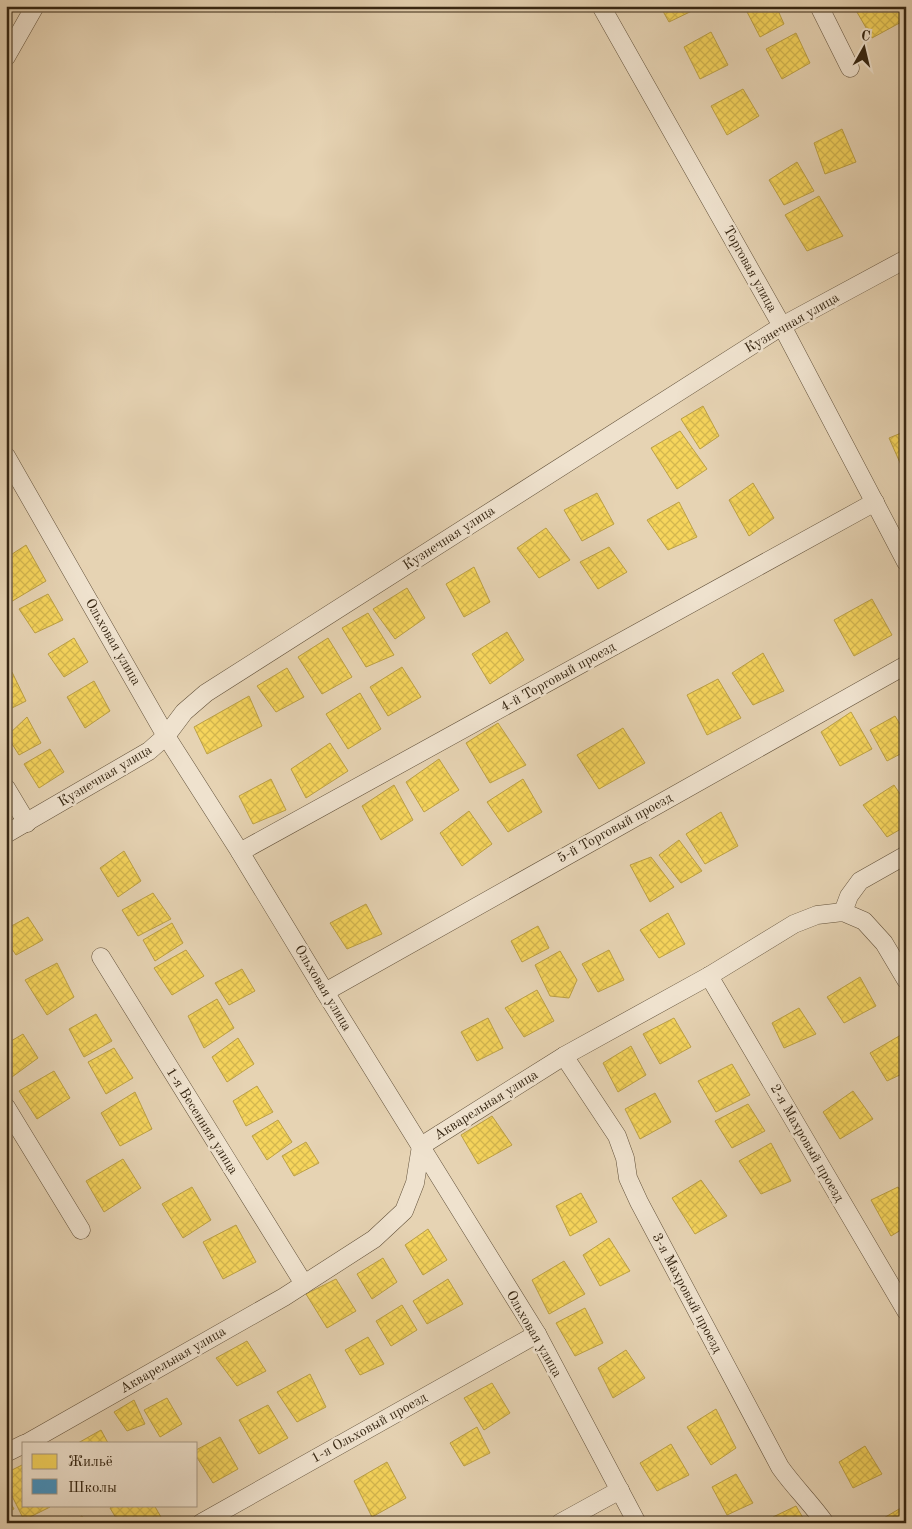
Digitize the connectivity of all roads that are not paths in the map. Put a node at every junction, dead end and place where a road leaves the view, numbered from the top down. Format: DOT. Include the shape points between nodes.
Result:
graph roads {
  1 [pos="36,6"];
  2 [pos="601,6"];
  3 [pos="819,6"];
  4 [pos="6,57"];
  5 [pos="850,68"];
  6 [pos="906,259"];
  7 [pos="782,326"];
  8 [pos="6,456"];
  9 [pos="875,502"];
  10 [pos="906,562"];
  11 [pos="906,665"];
  12 [pos="166,736"];
  13 [pos="6,788"];
  14 [pos="27,823"];
  15 [pos="6,834"];
  16 [pos="240,852"];
  17 [pos="906,855"];
  18 [pos="843,912"];
  19 [pos="101,957"];
  20 [pos="708,976"];
  21 [pos="906,980"];
  22 [pos="325,992"];
  23 [pos="564,1056"];
  24 [pos="6,1108"];
  25 [pos="421,1146"];
  26 [pos="81,1230"];
  27 [pos="304,1284"];
  28 [pos="906,1311"];
  29 [pos="537,1334"];
  30 [pos="28,1442"];
  31 [pos="22,1445"];
  32 [pos="6,1453"];
  33 [pos="620,1490"];
  34 [pos="201,1523"];
  35 [pos="560,1523"];
  36 [pos="637,1523"];
  37 [pos="825,1523"];
  1 -- 4 [label="street"];
  2 -- 7 [label="street, Торговая улица"];
  3 -- 5 [label="street"];
  6 -- 7 [label="street, Кузнечная улица"];
  7 -- 9 [label="street, Торговая улица"];
  7 -- 12 [label="street, Кузнечная улица" via="206,693 184,712"];
  8 -- 12 [label="street, Ольховая улица"];
  9 -- 10 [label="street, Торговая улица"];
  9 -- 16 [label="street, 4-й Торговый проезд"];
  11 -- 22 [label="street, 5-й Торговый проезд"];
  12 -- 14 [label="street, Кузнечная улица" via="148,751"];
  12 -- 16 [label="street, Ольховая улица"];
  13 -- 14 [label="street"];
  14 -- 15 [label="street, Кузнечная улица"];
  16 -- 22 [label="street, Ольховая улица"];
  17 -- 18 [label="street" via="860,881"];
  18 -- 20 [label="street, Акварельная улица" via="817,915 794,924"];
  18 -- 21 [label="street" via="864,921 884,943"];
  19 -- 27 [label="street, 1-я Весенняя улица"];
  20 -- 23 [label="street, Акварельная улица"];
  20 -- 28 [label="street, 2-я Махровый проезд"];
  22 -- 25 [label="street, Ольховая улица"];
  23 -- 25 [label="street, Акварельная улица"];
  23 -- 37 [label="street, 3-я Махровый проезд" via="617,1136 628,1178 639,1202 780,1467"];
  24 -- 26 [label="street"];
  25 -- 27 [label="street, Акварельная улица" via="414,1183 404,1211 374,1239"];
  25 -- 29 [label="street, Ольховая улица"];
  27 -- 30 [label="street, Акварельная улица"];
  29 -- 33 [label="street, Ольховая улица"];
  29 -- 34 [label="street, 1-я Ольховый проезд"];
  31 -- 32 [label="street, Акварельная улица"];
  33 -- 35 [label="street"];
  33 -- 36 [label="street, Ольховая улица"];
}
